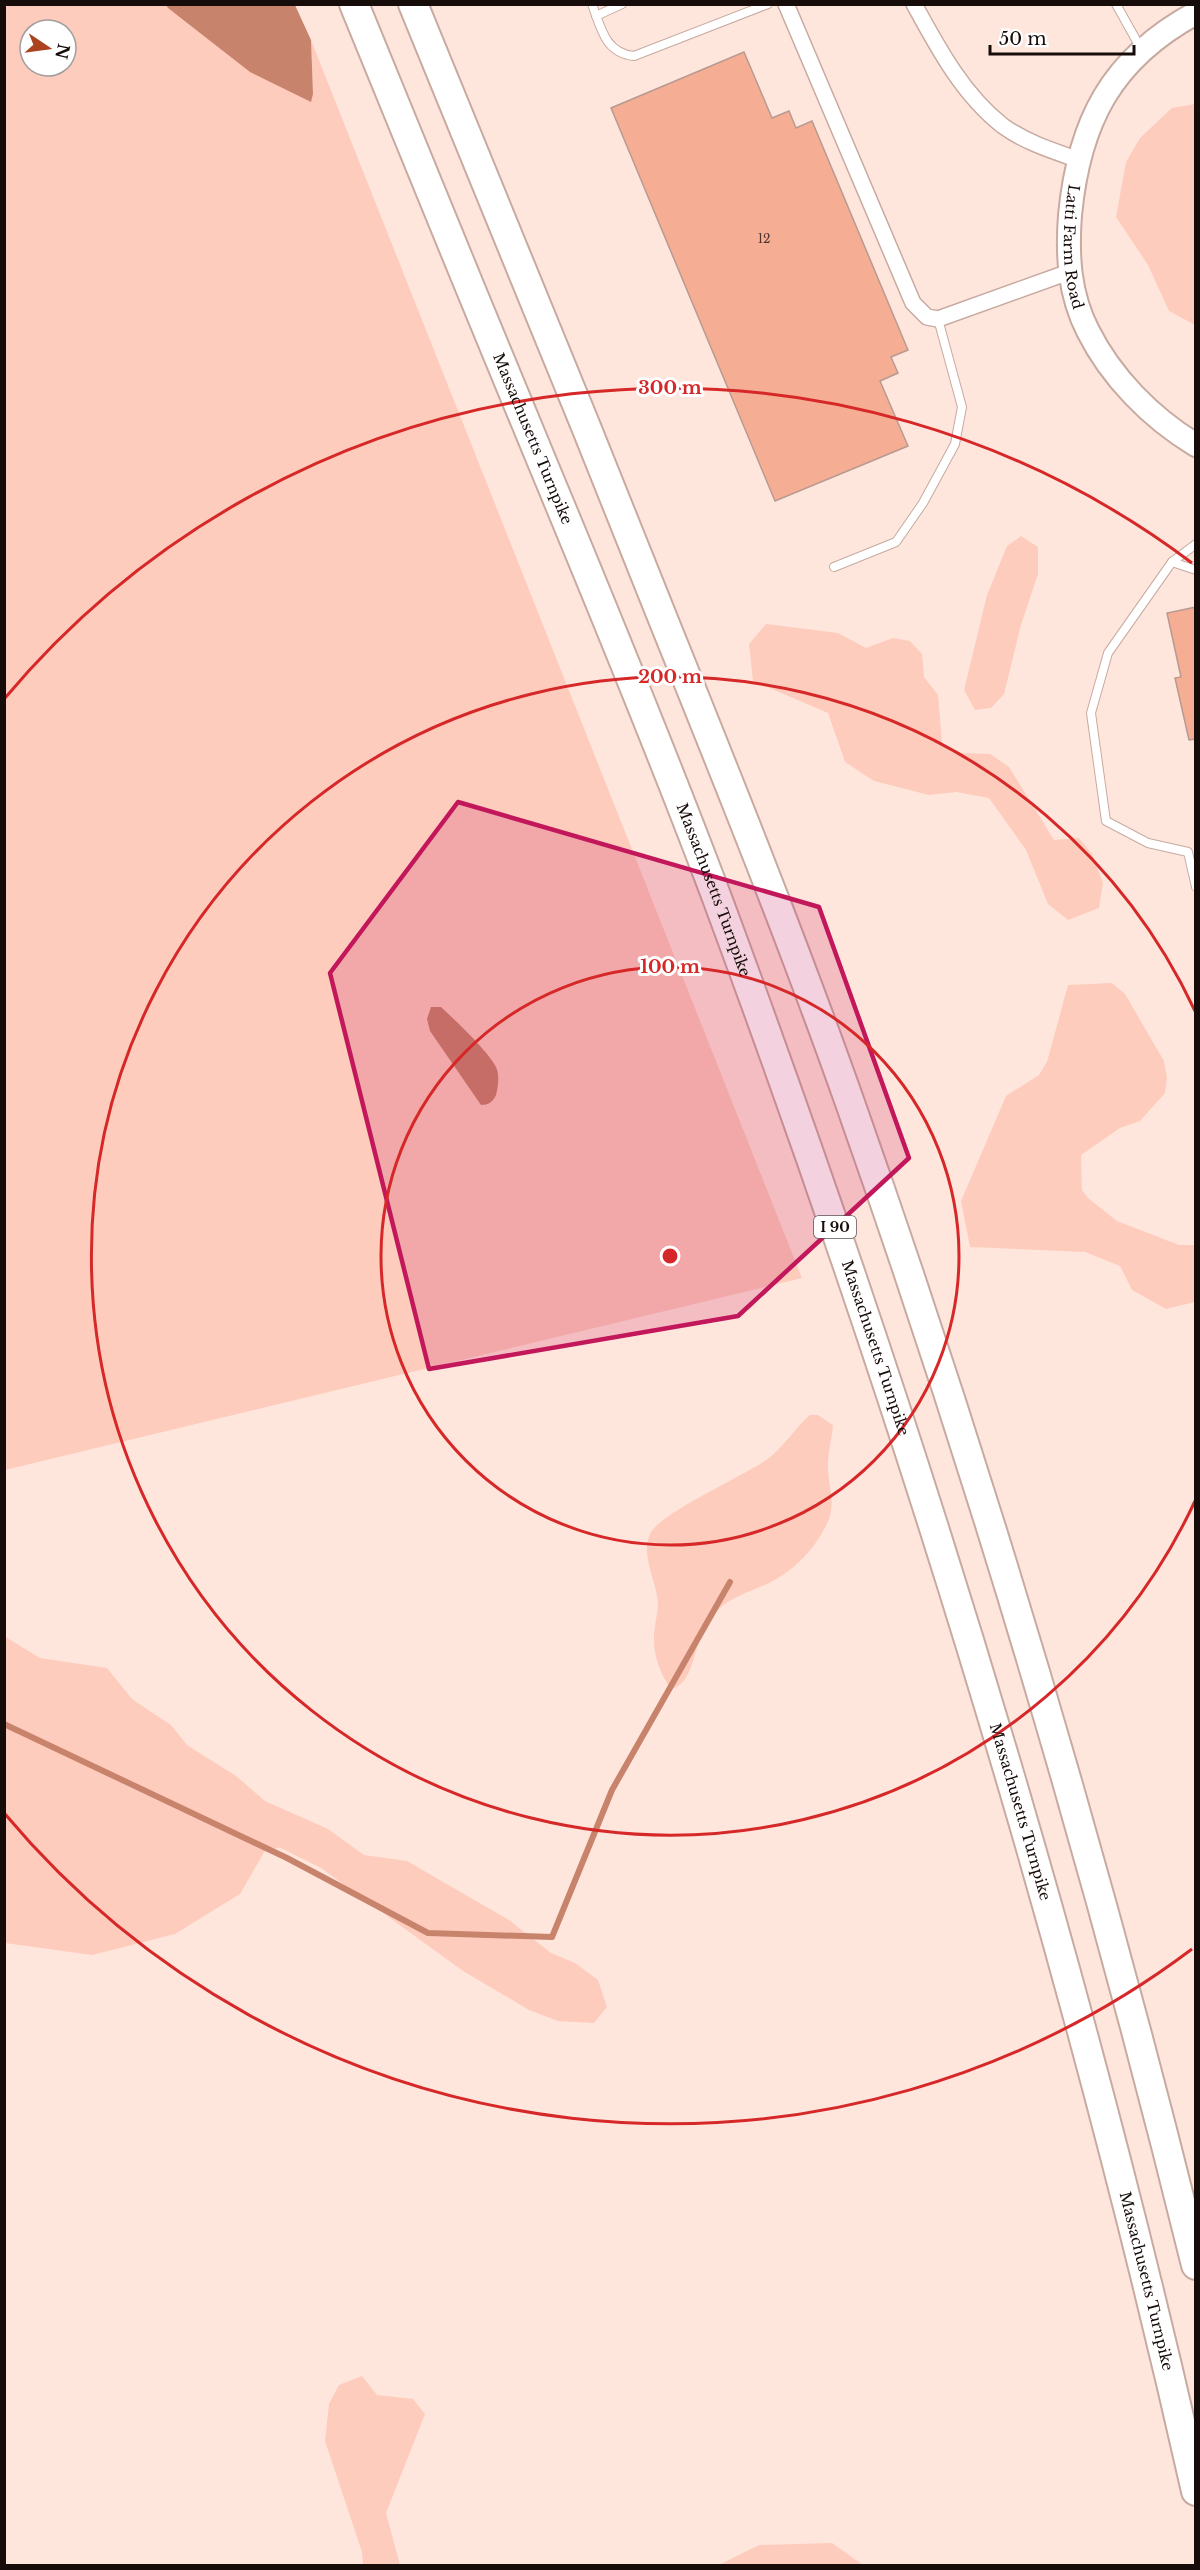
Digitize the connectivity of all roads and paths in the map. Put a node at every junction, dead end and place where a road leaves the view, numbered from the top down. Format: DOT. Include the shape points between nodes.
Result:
graph roads {
  1 [pos="354,4"];
  2 [pos="413,4"];
  3 [pos="591,4"];
  4 [pos="622,4"];
  5 [pos="768,4"];
  6 [pos="786,4"];
  7 [pos="914,4"];
  8 [pos="1116,4"];
  9 [pos="1196,13"];
  10 [pos="596,16"];
  11 [pos="1142,51"];
  12 [pos="1079,160"];
  13 [pos="1069,272"];
  14 [pos="938,319"];
  15 [pos="1196,445"];
  16 [pos="1196,544"];
  17 [pos="1172,562"];
  18 [pos="834,567"];
  19 [pos="1196,570"];
  20 [pos="1196,887"];
  21 [pos="1196,2265"];
  22 [pos="1196,2491"];
  1 -- 22 [label="highway, Massachusetts Turnpike / I 90" via="605,615 714,890 801,1126 931,1515 1046,1902 1133,2224"];
  2 -- 21 [label="highway" via="739,807 848,1098 937,1360 1081,1826"];
  3 -- 10 [label="lane"];
  4 -- 10 [label="lane"];
  5 -- 10 [label="lane" via="634,56 622,54 609,45"];
  6 -- 14 [label="street" via="913,303 927,317"];
  7 -- 12 [label="street" via="938,49 968,91 1004,126 1044,148"];
  8 -- 11 [label="lane"];
  9 -- 11 [label="street, Latti Farm Road" via="1172,26"];
  11 -- 12 [label="street, Latti Farm Road" via="1113,82 1098,106"];
  12 -- 13 [label="street, Latti Farm Road" via="1068,243"];
  13 -- 14 [label="street"];
  13 -- 15 [label="street, Latti Farm Road" via="1087,329 1119,378 1174,432"];
  14 -- 18 [label="lane" via="962,407 955,444 923,503 896,542"];
  16 -- 17 [label="lane"];
  17 -- 19 [label="lane"];
  17 -- 20 [label="lane" via="1108,653 1091,713 1106,821 1148,843 1188,852"];
}
